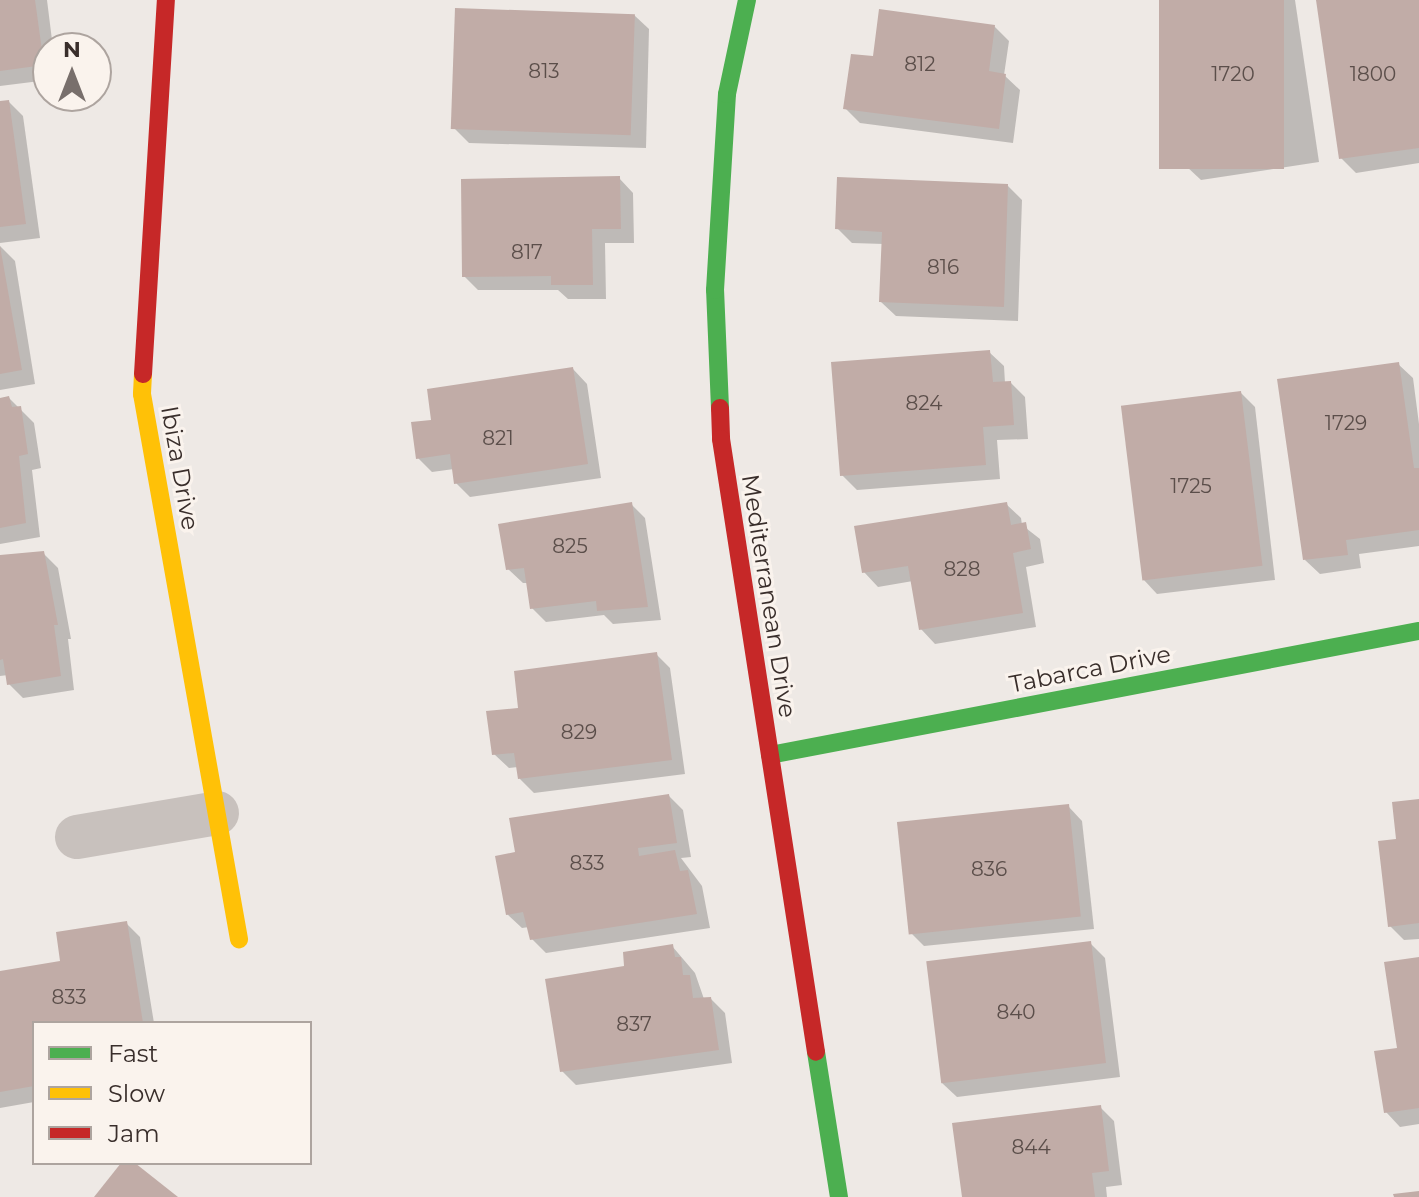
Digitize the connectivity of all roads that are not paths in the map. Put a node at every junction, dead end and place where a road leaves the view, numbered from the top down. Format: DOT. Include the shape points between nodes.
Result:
graph roads {
  1 [pos="166,0"];
  2 [pos="747,0"];
  3 [pos="1419,631"];
  4 [pos="770,755"];
  5 [pos="217,813"];
  6 [pos="77,837"];
  7 [pos="239,939"];
  8 [pos="839,1197"];
  1 -- 5 [label="street, Ibiza Drive" via="142,394"];
  2 -- 4 [label="street, Mediterranean Drive" via="727,94 715,290 721,439"];
  3 -- 4 [label="street, Tabarca Drive"];
  4 -- 8 [label="street, Mediterranean Drive"];
  5 -- 6 [label="street"];
  5 -- 7 [label="street, Ibiza Drive"];
}
